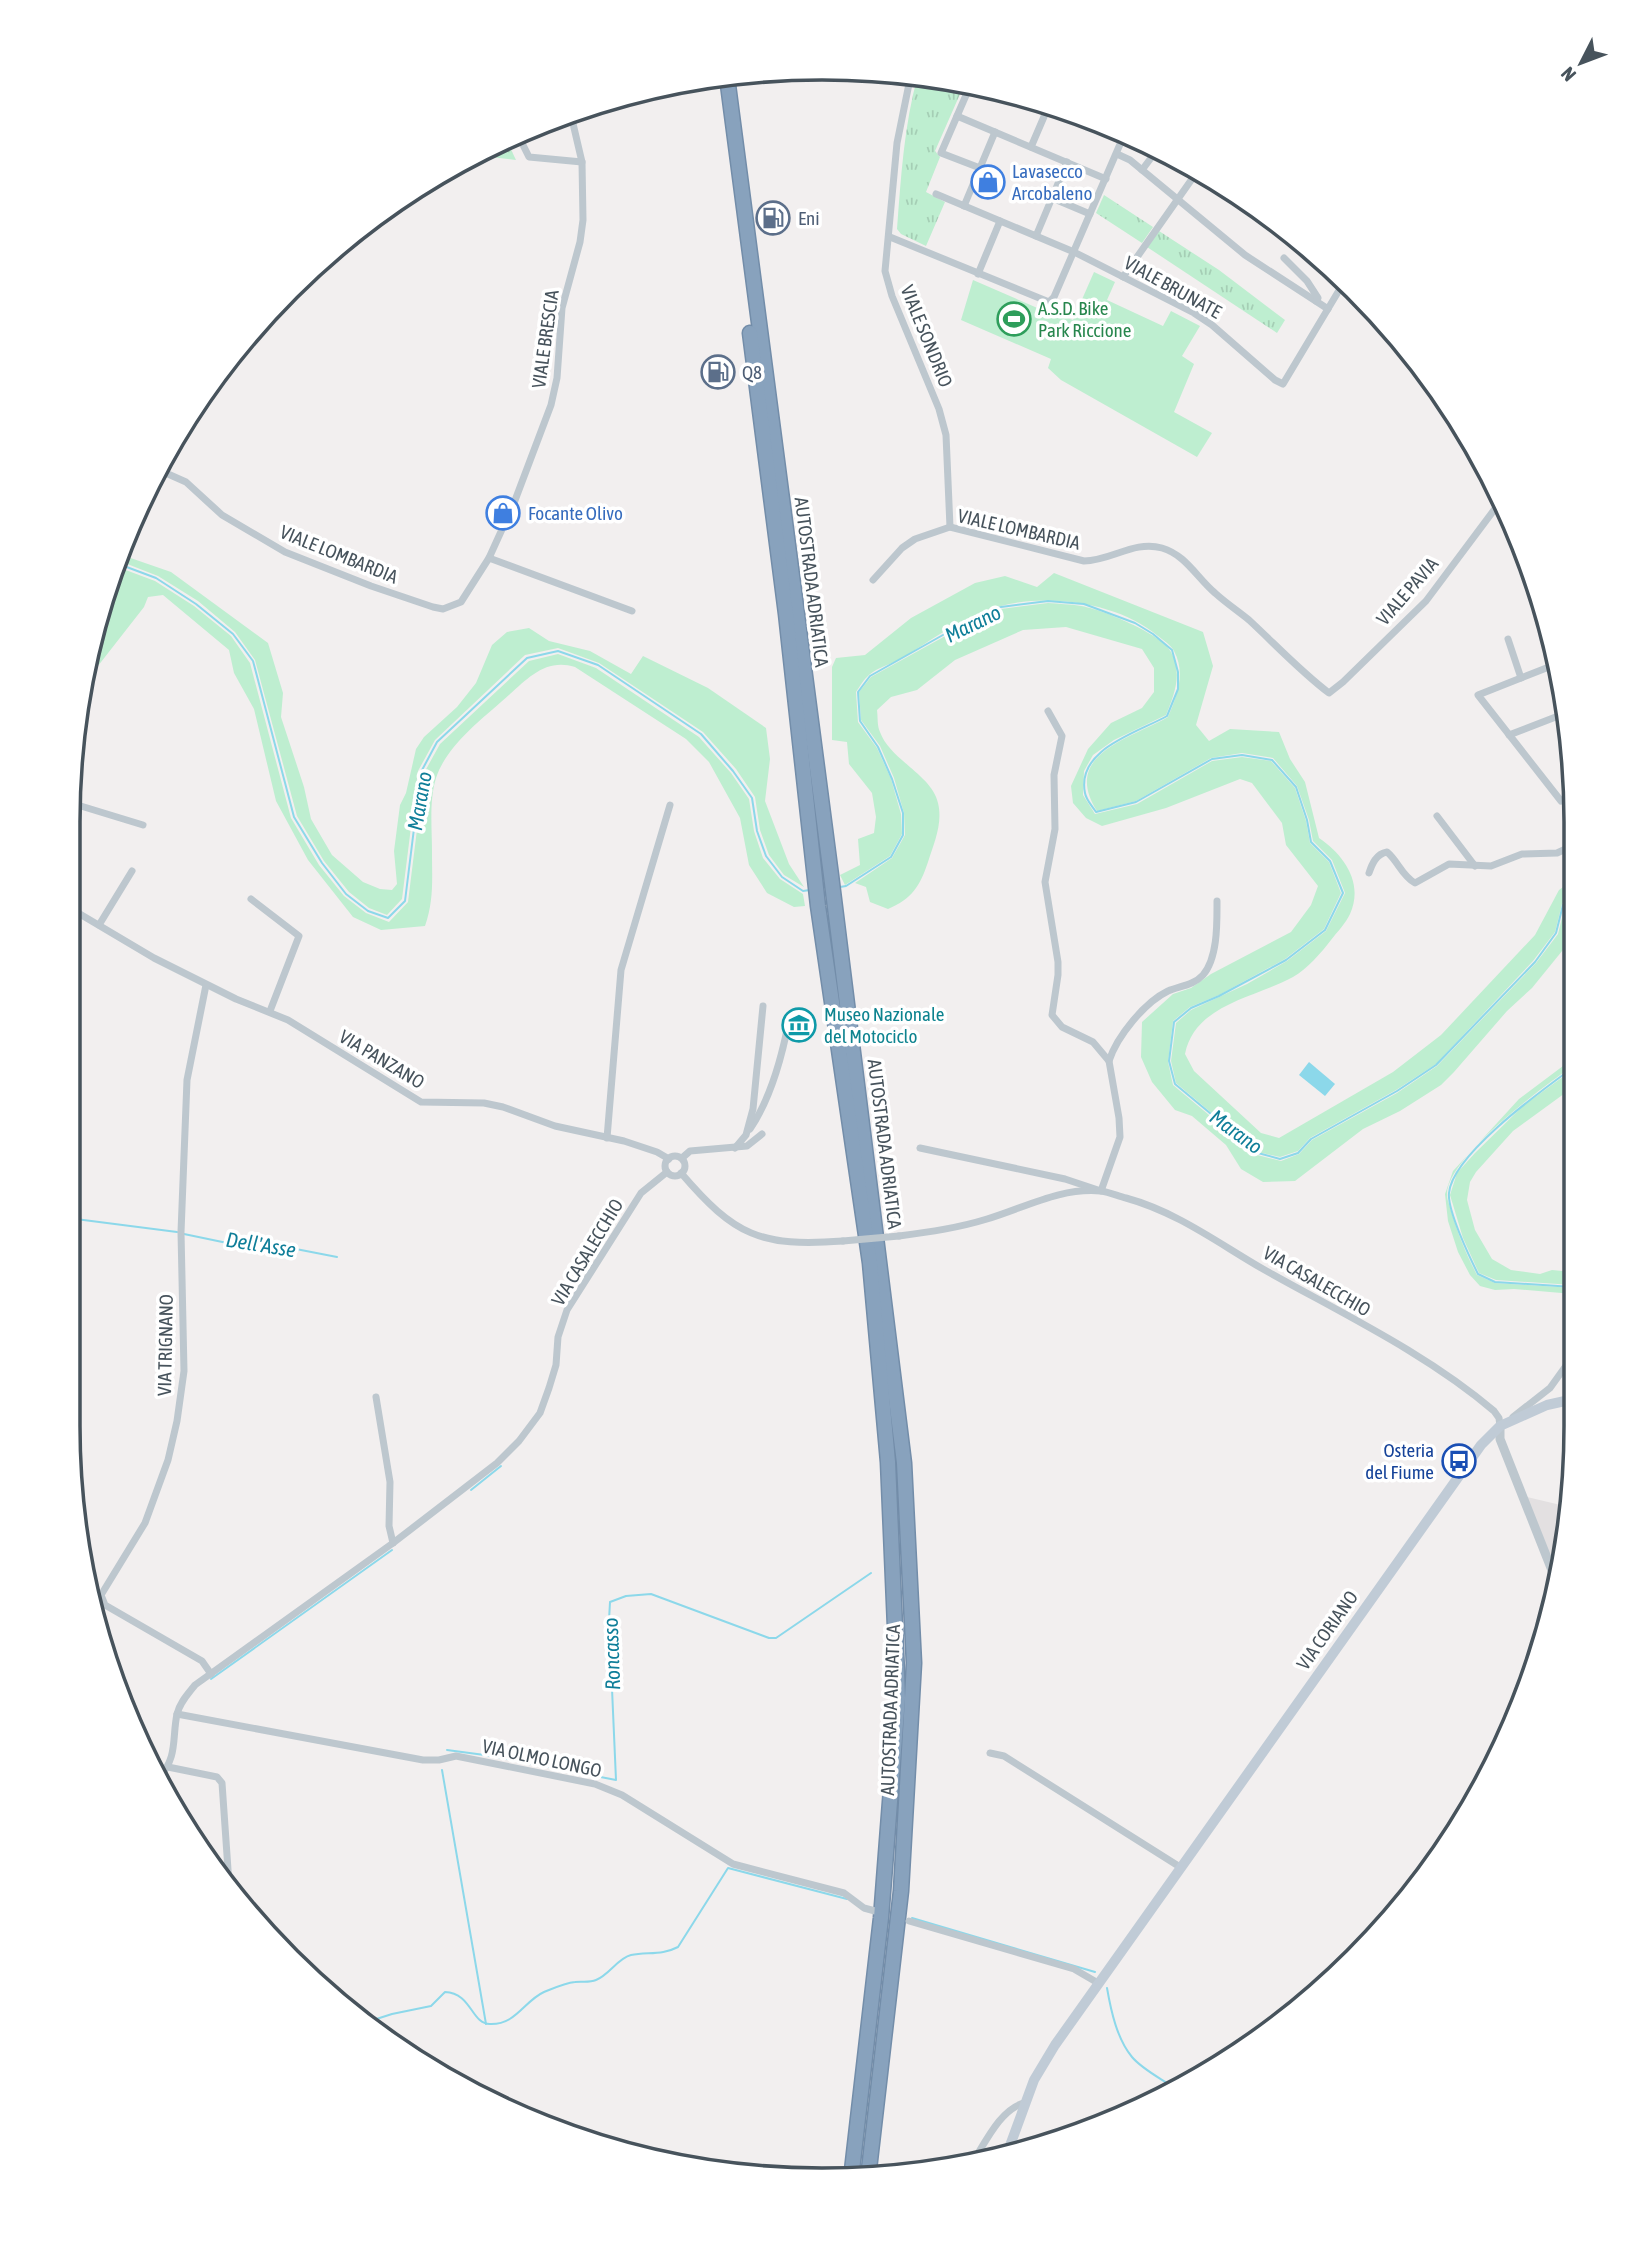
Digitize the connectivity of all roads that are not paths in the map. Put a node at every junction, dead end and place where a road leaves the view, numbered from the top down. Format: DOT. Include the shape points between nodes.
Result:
graph roads {
  1 [pos="909,86"];
  2 [pos="728,87"];
  3 [pos="719,88"];
  4 [pos="966,95"];
  5 [pos="1045,115"];
  6 [pos="957,116"];
  7 [pos="573,124"];
  8 [pos="995,132"];
  9 [pos="523,144"];
  10 [pos="1120,144"];
  11 [pos="1031,147"];
  12 [pos="1116,154"];
  13 [pos="1151,158"];
  14 [pos="582,162"];
  15 [pos="1067,162"];
  16 [pos="980,168"];
  17 [pos="1142,170"];
  18 [pos="1106,179"];
  19 [pos="1192,179"];
  20 [pos="936,194"];
  21 [pos="1052,198"];
  22 [pos="1178,199"];
  23 [pos="964,206"];
  24 [pos="1090,214"];
  25 [pos="1000,221"];
  26 [pos="1036,236"];
  27 [pos="890,237"];
  28 [pos="1074,252"];
  29 [pos="1284,258"];
  30 [pos="978,274"];
  31 [pos="1123,277"];
  32 [pos="1339,291"];
  33 [pos="1316,301"];
  34 [pos="1328,309"];
  35 [pos="168,474"];
  36 [pos="1494,510"];
  37 [pos="950,527"];
  38 [pos="489,558"];
  39 [pos="873,580"];
  40 [pos="443,609"];
  41 [pos="632,611"];
  42 [pos="1508,639"];
  43 [pos="1547,668"];
  44 [pos="1521,678"];
  45 [pos="1329,693"];
  46 [pos="1048,711"];
  47 [pos="1556,717"];
  48 [pos="1509,735"];
  49 [pos="1561,801"];
  50 [pos="670,805"];
  51 [pos="81,806"];
  52 [pos="1437,816"];
  53 [pos="143,825"];
  54 [pos="1564,850"];
  55 [pos="1475,866"];
  56 [pos="132,870"];
  57 [pos="1369,873"];
  58 [pos="251,898"];
  59 [pos="1217,901"];
  60 [pos="80,914"];
  61 [pos="99,925"];
  62 [pos="206,985"];
  63 [pos="763,1006"];
  64 [pos="270,1011"];
  65 [pos="789,1020"];
  66 [pos="1109,1061"];
  67 [pos="762,1134"];
  68 [pos="746,1135"];
  69 [pos="607,1138"];
  70 [pos="919,1147"];
  71 [pos="735,1148"];
  72 [pos="681,1158"];
  73 [pos="668,1159"];
  74 [pos="667,1172"];
  75 [pos="681,1173"];
  76 [pos="1101,1191"];
  77 [pos="1564,1369"];
  78 [pos="376,1397"];
  79 [pos="1564,1401"];
  80 [pos="1505,1423"];
  81 [pos="393,1544"];
  82 [pos="1550,1567"];
  83 [pos="211,1674"];
  84 [pos="177,1714"];
  85 [pos="990,1753"];
  86 [pos="168,1767"];
  87 [pos="165,1770"];
  88 [pos="1180,1867"];
  89 [pos="228,1870"];
  90 [pos="875,1911"];
  91 [pos="909,1922"];
  92 [pos="1098,1983"];
  93 [pos="1024,2103"];
  94 [pos="1010,2144"];
  95 [pos="980,2151"];
  96 [pos="852,2167"];
  97 [pos="869,2167"];
  1 -- 27 [label="street, VIALE SONDRIO" via="897,143"];
  2 -- 97 [label="highway, AUTOSTRADA ADRIATICA" via="904,1463 914,1663 901,1891"];
  3 -- 96 [label="highway, AUTOSTRADA ADRIATICA" via="818,906 875,1300 888,1461 898,1698 881,1918"];
  4 -- 6 [label="street"];
  5 -- 11 [label="street"];
  6 -- 8 [label="street"];
  6 -- 16 [label="street" via="942,153"];
  7 -- 14 [label="street, VIALE BRESCIA"];
  8 -- 11 [label="street"];
  8 -- 16 [label="street"];
  9 -- 14 [label="street" via="529,157"];
  10 -- 12 [label="street"];
  11 -- 15 [label="street"];
  12 -- 17 [label="street"];
  12 -- 18 [label="street"];
  13 -- 17 [label="street"];
  14 -- 38 [label="street, VIALE BRESCIA" via="583,219 562,308 551,404"];
  15 -- 18 [label="street"];
  15 -- 21 [label="street"];
  16 -- 23 [label="street"];
  17 -- 22 [label="street"];
  18 -- 24 [label="street"];
  19 -- 22 [label="street"];
  20 -- 23 [label="street, VIALE BRUNATE"];
  21 -- 24 [label="street"];
  21 -- 26 [label="street"];
  22 -- 31 [label="street"];
  22 -- 33 [label="street" via="1245,255"];
  23 -- 25 [label="street, VIALE BRUNATE"];
  24 -- 28 [label="street"];
  25 -- 26 [label="street, VIALE BRUNATE"];
  25 -- 30 [label="street"];
  26 -- 28 [label="street, VIALE BRUNATE"];
  27 -- 30 [label="street"];
  27 -- 37 [label="street, VIALE SONDRIO" via="885,271 892,296 946,435"];
  28 -- 30 [label="street" via="1049,302"];
  28 -- 31 [label="street, VIALE BRUNATE"];
  29 -- 33 [label="street" via="1307,281"];
  31 -- 34 [label="street, VIALE BRUNATE" via="1212,324 1283,384"];
  32 -- 34 [label="street"];
  33 -- 34 [label="street"];
  35 -- 40 [label="street, VIALE LOMBARDIA" via="186,482 222,515 285,552"];
  36 -- 45 [label="street, VIALE PAVIA" via="1419,608"];
  37 -- 39 [label="street, VIALE LOMBARDIA" via="915,539"];
  37 -- 45 [label="street, VIALE LOMBARDIA" via="1084,561 1098,561 1141,546 1162,548 1183,559"];
  38 -- 40 [label="street, VIALE BRESCIA" via="461,602"];
  38 -- 41 [label="street"];
  42 -- 44 [label="street"];
  43 -- 44 [label="street"];
  44 -- 48 [label="street" via="1478,695"];
  46 -- 66 [label="street" via="1062,736 1054,775 1055,830 1045,875 1058,962 1052,1015 1062,1027 1093,1042"];
  47 -- 48 [label="street"];
  48 -- 49 [label="street"];
  50 -- 69 [label="street" via="621,970"];
  51 -- 53 [label="street"];
  52 -- 55 [label="street"];
  54 -- 55 [label="street"];
  55 -- 57 [label="street" via="1449,864 1415,883 1387,852 1376,858"];
  56 -- 61 [label="street"];
  58 -- 64 [label="street" via="299,936"];
  59 -- 66 [label="street" via="1213,954 1204,974 1166,992 1138,1016 1118,1039"];
  60 -- 61 [label="street, VIA PANZANO"];
  61 -- 62 [label="street, VIA PANZANO"];
  62 -- 64 [label="street, VIA PANZANO"];
  62 -- 83 [label="street, VIA TRIGNANO" via="187,1080 181,1232 184,1371 177,1421 145,1523 101,1595 105,1605 202,1661"];
  63 -- 68 [label="street"];
  64 -- 69 [label="street, VIA PANZANO" via="421,1102 503,1107"];
  65 -- 68 [label="street" via="767,1095"];
  66 -- 76 [label="street" via="1120,1137"];
  67 -- 71 [label="street"];
  68 -- 71 [label="street"];
  69 -- 73 [label="street, VIA PANZANO"];
  70 -- 76 [label="street, VIA CASALECCHIO"];
  71 -- 72 [label="street" via="690,1151"];
  72 -- 73 [label="street"];
  72 -- 75 [label="street" via="685,1166"];
  73 -- 74 [label="street"];
  74 -- 75 [label="street"];
  74 -- 81 [label="street, VIA CASALECCHIO" via="642,1193 567,1310 540,1413 497,1463"];
  75 -- 76 [label="street, VIA CASALECCHIO, bridge" via="714,1209 744,1230 774,1241 806,1243 952,1229 1042,1199"];
  76 -- 80 [label="street, VIA CASALECCHIO" via="1185,1221 1424,1360 1478,1397"];
  77 -- 80 [label="street, VIA CORIANO" via="1550,1388"];
  78 -- 81 [label="street" via="390,1482"];
  79 -- 80 [label="main road, VIA CORIANO"];
  80 -- 82 [label="street" via="1500,1439"];
  80 -- 88 [label="main road, VIA CORIANO" via="1480,1445"];
  81 -- 83 [label="street, VIA CASALECCHIO"];
  83 -- 84 [label="street, VIA CASALECCHIO" via="183,1699"];
  84 -- 86 [label="street, VIA CASALECCHIO"];
  84 -- 90 [label="street, VIA OLMO LONGO" via="423,1760 456,1756 596,1784 622,1795 733,1864 844,1893"];
  85 -- 88 [label="street" via="1004,1756"];
  86 -- 87 [label="street, VIA CASALECCHIO"];
  86 -- 89 [label="street" via="216,1777 222,1783"];
  88 -- 92 [label="main road, VIA CORIANO"];
  91 -- 92 [label="street" via="1074,1969"];
  92 -- 93 [label="main road, VIA CORIANO" via="1055,2045"];
  93 -- 94 [label="main road, VIA CORIANO"];
  93 -- 95 [label="street, VIA CORIANO" via="1003,2117"];
}
